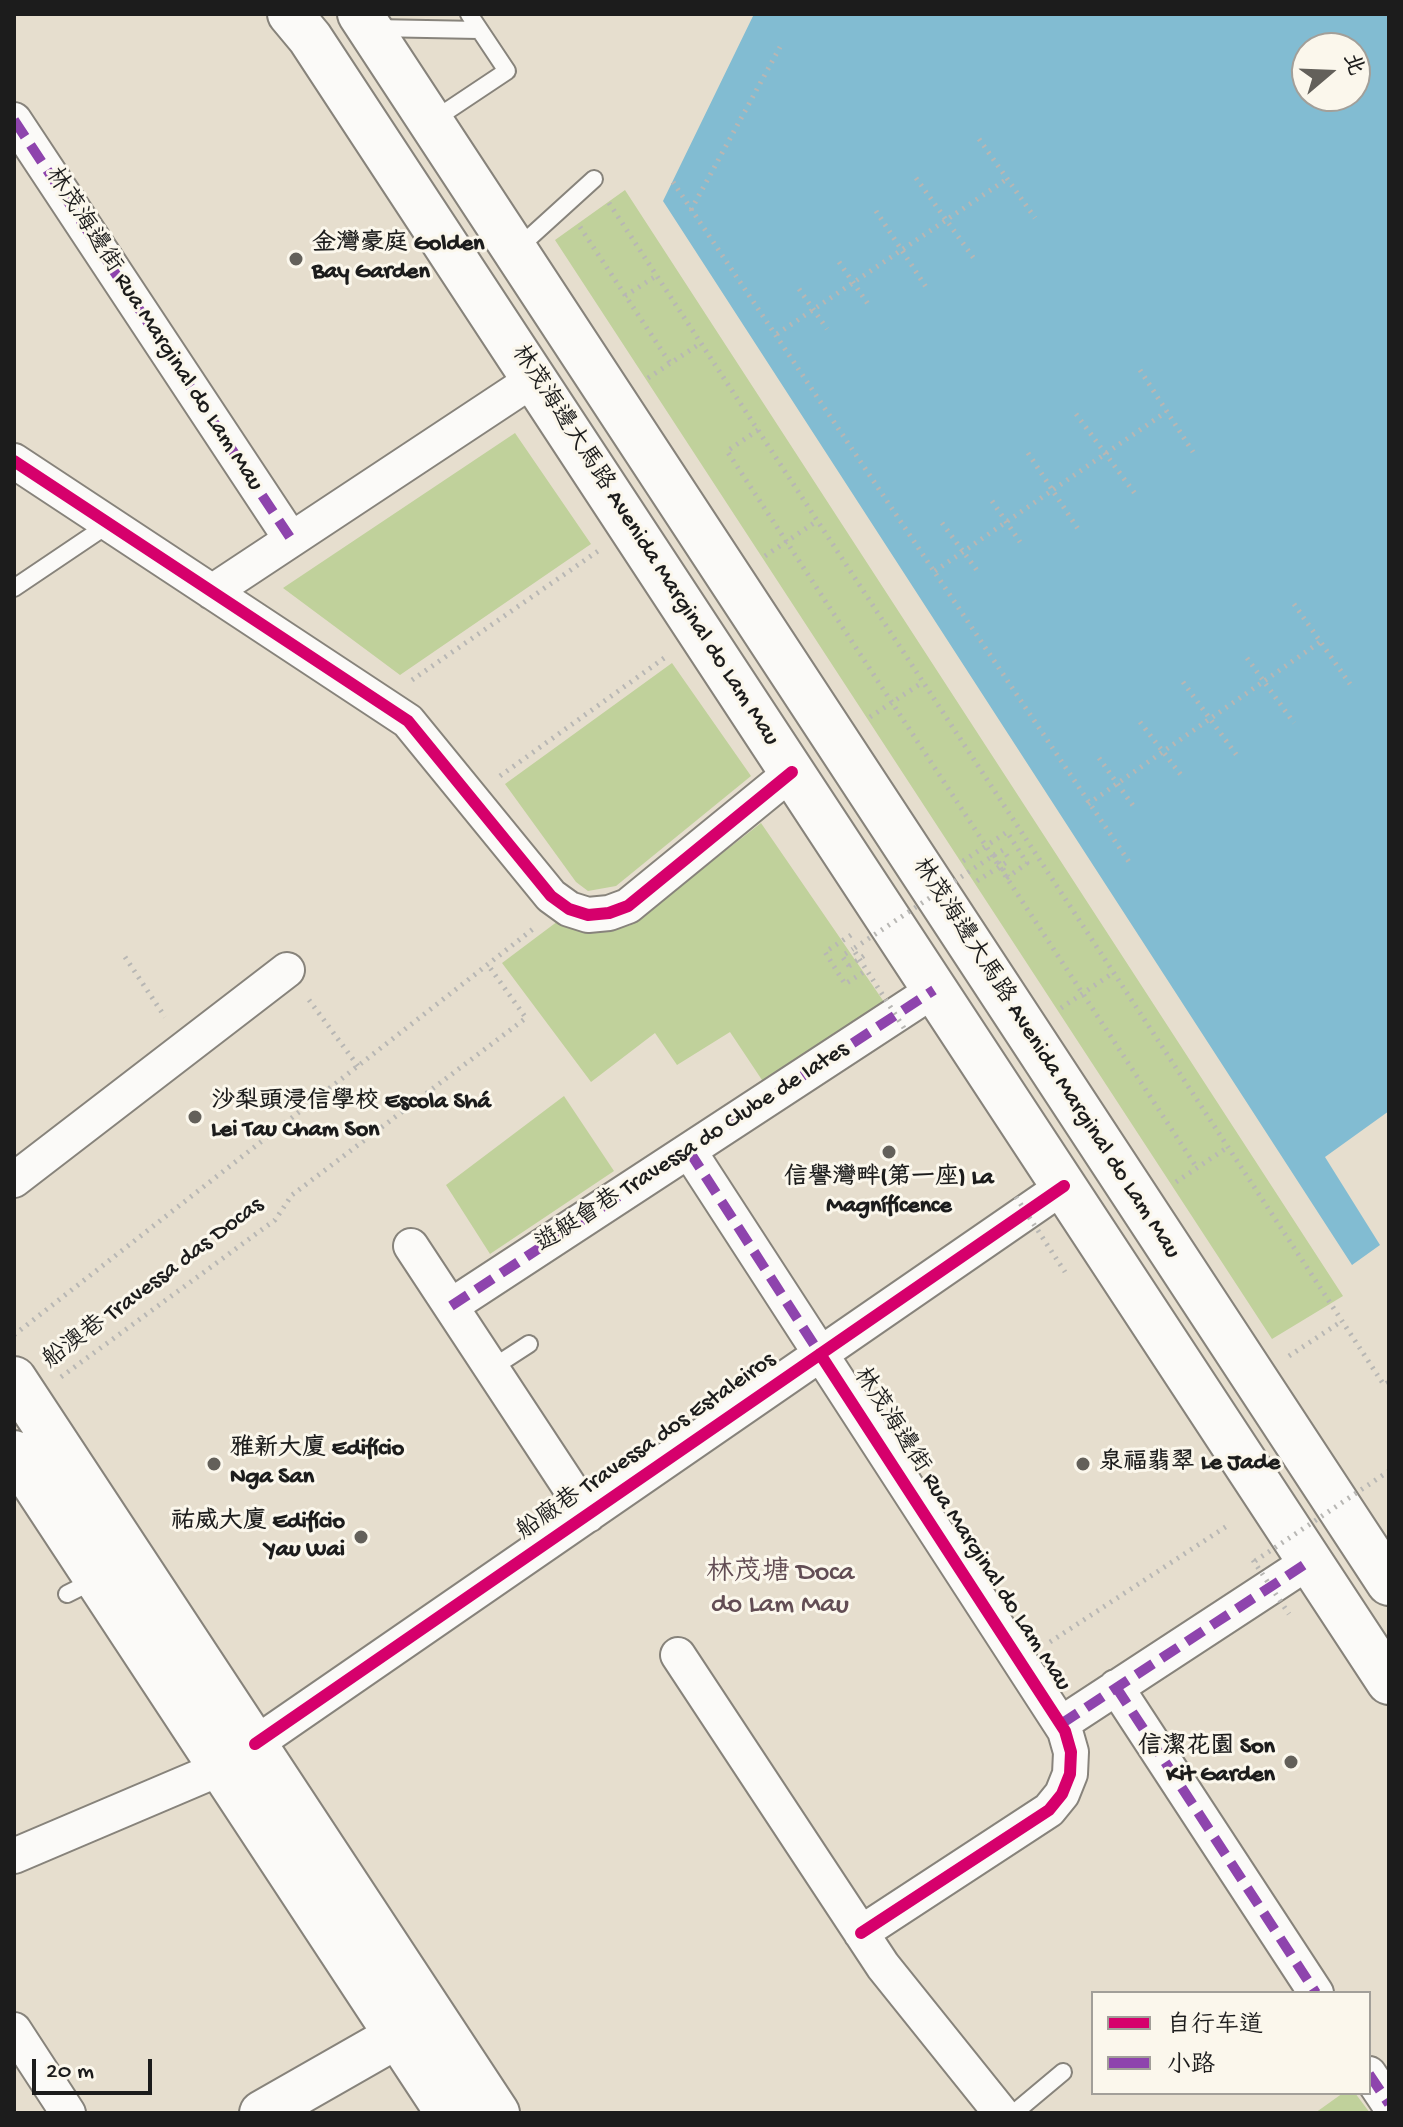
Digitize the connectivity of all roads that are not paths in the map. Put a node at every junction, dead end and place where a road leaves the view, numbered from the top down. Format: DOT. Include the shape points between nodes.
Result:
graph roads {
  1 [pos="290,14"];
  2 [pos="469,14"];
  3 [pos="364,21"];
  4 [pos="479,30"];
  5 [pos="14,120"];
  6 [pos="431,122"];
  7 [pos="594,179"];
  8 [pos="511,245"];
  9 [pos="461,268"];
  10 [pos="534,379"];
  11 [pos="14,461"];
  12 [pos="109,524"];
  13 [pos="291,539"];
  14 [pos="14,588"];
  15 [pos="212,592"];
  16 [pos="792,772"];
  17 [pos="287,970"];
  18 [pos="995,982"];
  19 [pos="942,1001"];
  20 [pos="689,1151"];
  21 [pos="14,1180"];
  22 [pos="1064,1186"];
  23 [pos="411,1246"];
  24 [pos="451,1306"];
  25 [pos="529,1344"];
  26 [pos="820,1354"];
  27 [pos="492,1368"];
  28 [pos="21,1390"];
  29 [pos="14,1453"];
  30 [pos="588,1515"];
  31 [pos="1310,1561"];
  32 [pos="1389,1583"];
  33 [pos="1372,1618"];
  34 [pos="678,1655"];
  35 [pos="1389,1682"];
  36 [pos="1116,1687"];
  37 [pos="1063,1727"];
  38 [pos="238,1756"];
  39 [pos="14,1856"];
  40 [pos="861,1933"];
  41 [pos="1315,1991"];
  42 [pos="415,2026"];
  43 [pos="14,2030"];
  44 [pos="1063,2072"];
  45 [pos="1371,2077"];
  46 [pos="1389,2104"];
  47 [pos="68,2113"];
  48 [pos="262,2113"];
  49 [pos="448,2113"];
  50 [pos="497,2113"];
  51 [pos="1001,2113"];
  52 [pos="1014,2113"];
  1 -- 9 [label="main road, 林茂海邊大馬路 Avenida Marginal do Lam Mau"];
  2 -- 4 [label="lane"];
  3 -- 4 [label="lane"];
  3 -- 6 [label="main road, 林茂海邊大馬路 Avenida Marginal do Lam Mau"];
  4 -- 6 [label="lane" via="507,71"];
  5 -- 13 [label="street, 林茂海邊街 Rua Marginal do Lam Mau"];
  6 -- 8 [label="main road, 林茂海邊大馬路 Avenida Marginal do Lam Mau"];
  7 -- 8 [label="lane"];
  8 -- 9 [label="main road"];
  8 -- 18 [label="main road, 林茂海邊大馬路 Avenida Marginal do Lam Mau"];
  9 -- 10 [label="main road, 林茂海邊大馬路 Avenida Marginal do Lam Mau"];
  10 -- 13 [label="street"];
  10 -- 16 [label="main road, 林茂海邊大馬路 Avenida Marginal do Lam Mau"];
  11 -- 12 [label="street"];
  12 -- 14 [label="lane"];
  12 -- 15 [label="street"];
  13 -- 15 [label="street"];
  15 -- 16 [label="street" via="408,721 551,896 588,915 628,906"];
  16 -- 19 [label="main road, 林茂海邊大馬路 Avenida Marginal do Lam Mau"];
  17 -- 21 [label="street"];
  18 -- 19 [label="main road"];
  18 -- 32 [label="main road, 林茂海邊大馬路 Avenida Marginal do Lam Mau"];
  19 -- 20 [label="street, 遊艇會巷 Travessa do Clube de Iates"];
  19 -- 22 [label="main road, 林茂海邊大馬路 Avenida Marginal do Lam Mau"];
  20 -- 24 [label="street, 遊艇會巷 Travessa do Clube de Iates"];
  20 -- 26 [label="street, 林茂海邊街 Rua Marginal do Lam Mau"];
  22 -- 26 [label="street, 船廠巷 Travessa dos Estaleiros"];
  22 -- 31 [label="main road, 林茂海邊大馬路 Avenida Marginal do Lam Mau"];
  23 -- 24 [label="street"];
  24 -- 27 [label="street"];
  25 -- 27 [label="lane"];
  26 -- 30 [label="street, 船廠巷 Travessa dos Estaleiros"];
  26 -- 37 [label="street, 林茂海邊街 Rua Marginal do Lam Mau"];
  27 -- 30 [label="street"];
  28 -- 38 [label="main road"];
  29 -- 38 [label="main road" via="82,1586"];
  30 -- 38 [label="street, 船廠巷 Travessa dos Estaleiros"];
  31 -- 33 [label="main road, 林茂海邊大馬路 Avenida Marginal do Lam Mau"];
  31 -- 36 [label="street"];
  33 -- 35 [label="main road, 林茂海邊大馬路 Avenida Marginal do Lam Mau"];
  34 -- 40 [label="street"];
  36 -- 37 [label="street"];
  36 -- 41 [label="street"];
  37 -- 40 [label="street" via="1071,1752 1070,1774 1049,1810"];
  38 -- 39 [label="street, 船廠巷 Travessa dos Estaleiros"];
  38 -- 42 [label="main road"];
  40 -- 51 [label="street"];
  42 -- 48 [label="main road"];
  42 -- 49 [label="main road"];
  42 -- 50 [label="main road"];
  43 -- 47 [label="street"];
  44 -- 52 [label="lane"];
  45 -- 46 [label="street"];
}
